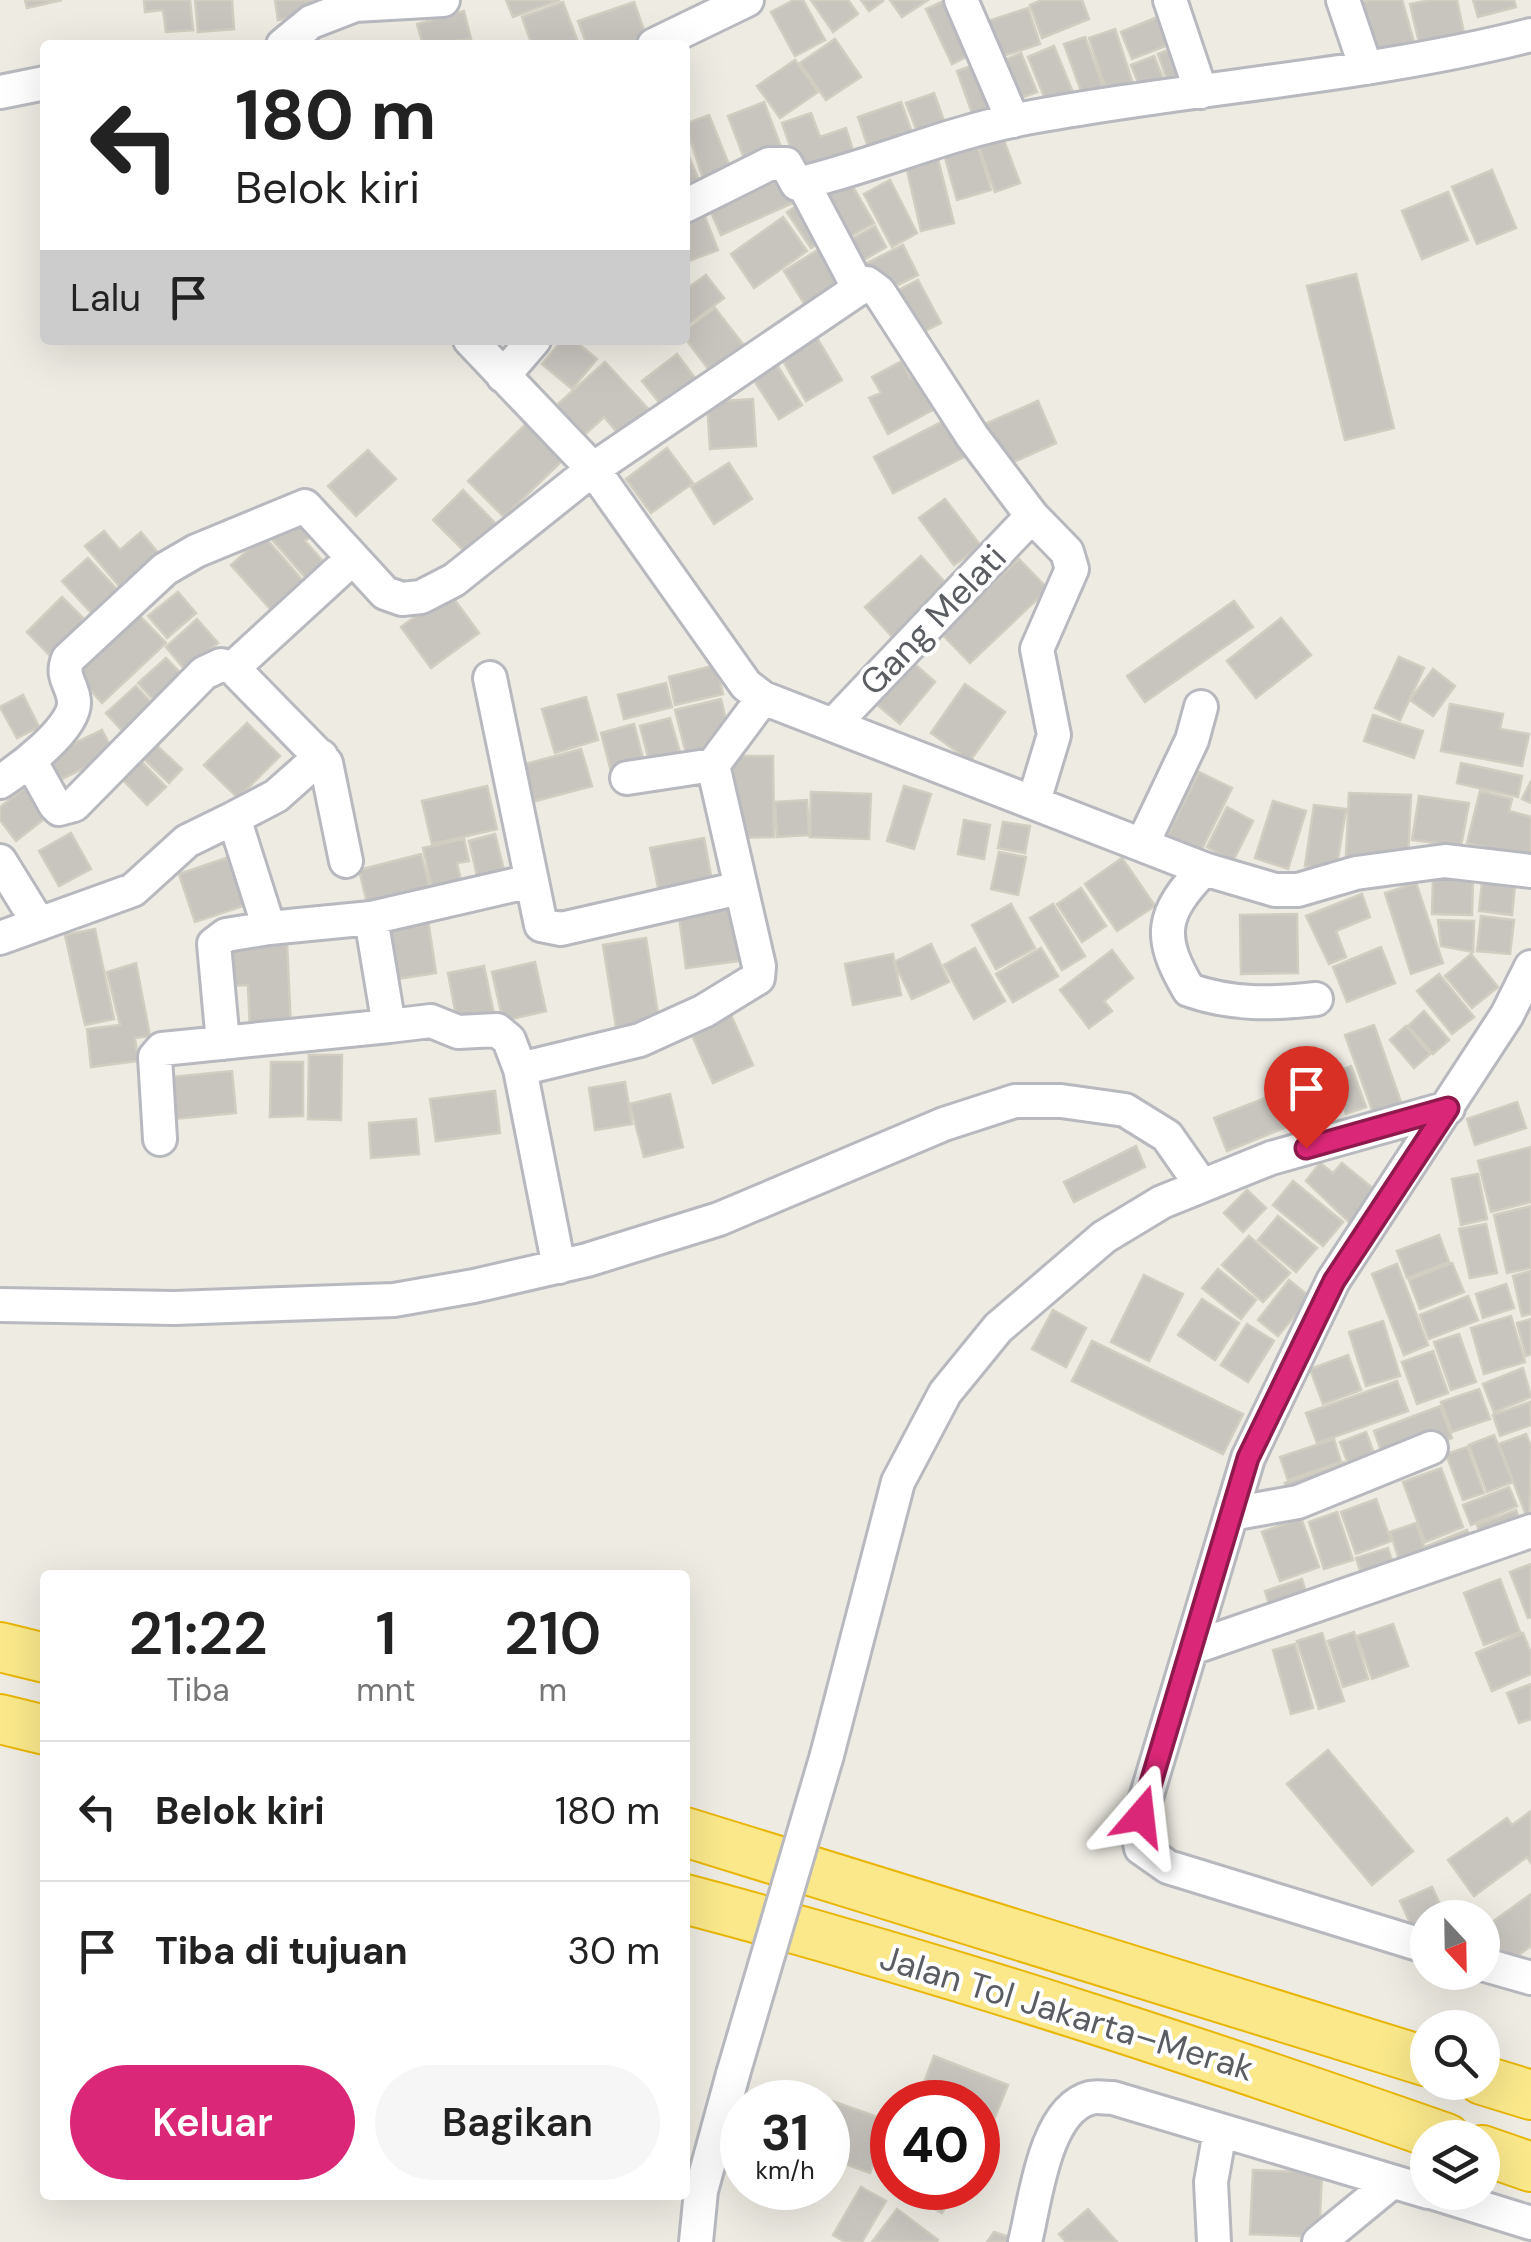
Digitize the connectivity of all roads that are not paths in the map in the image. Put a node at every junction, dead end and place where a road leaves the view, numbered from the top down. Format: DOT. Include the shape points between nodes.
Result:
graph roads {
  1 [pos="443,0"];
  2 [pos="747,0"];
  3 [pos="961,0"];
  4 [pos="1170,0"];
  5 [pos="1342,0"];
  6 [pos="1531,35"];
  7 [pos="290,40"];
  8 [pos="664,40"];
  9 [pos="1366,68"];
  10 [pos="40,84"];
  11 [pos="0,92"];
  12 [pos="1200,92"];
  13 [pos="1013,121"];
  14 [pos="802,183"];
  15 [pos="690,204"];
  16 [pos="859,289"];
  17 [pos="475,345"];
  18 [pos="530,345"];
  19 [pos="503,376"];
  20 [pos="593,469"];
  21 [pos="1032,516"];
  22 [pos="353,558"];
  23 [pos="234,668"];
  24 [pos="490,678"];
  25 [pos="763,698"];
  26 [pos="1201,708"];
  27 [pos="834,724"];
  28 [pos="321,756"];
  29 [pos="31,762"];
  30 [pos="713,765"];
  31 [pos="627,778"];
  32 [pos="0,782"];
  33 [pos="1034,801"];
  34 [pos="234,818"];
  35 [pos="1143,842"];
  36 [pos="0,861"];
  37 [pos="346,861"];
  38 [pos="1204,869"];
  39 [pos="1531,871"];
  40 [pos="531,880"];
  41 [pos="740,888"];
  42 [pos="371,918"];
  43 [pos="39,924"];
  44 [pos="269,928"];
  45 [pos="0,938"];
  46 [pos="1531,967"];
  47 [pos="1316,999"];
  48 [pos="389,1026"];
  49 [pos="223,1043"];
  50 [pos="520,1069"];
  51 [pos="1448,1108"];
  52 [pos="160,1139"];
  53 [pos="1202,1186"];
  54 [pos="559,1267"];
  55 [pos="0,1305"];
  56 [pos="1431,1448"];
  57 [pos="1231,1514"];
  58 [pos="1531,1531"];
  59 [pos="0,1647"];
  60 [pos="1192,1648"];
  61 [pos="40,1657"];
  62 [pos="0,1718"];
  63 [pos="40,1729"];
  64 [pos="690,1834"];
  65 [pos="690,1900"];
  66 [pos="1410,1943"];
  67 [pos="1500,1969"];
  68 [pos="1531,1978"];
  69 [pos="1410,2056"];
  70 [pos="1500,2086"];
  71 [pos="1531,2095"];
  72 [pos="1410,2126"];
  73 [pos="1220,2131"];
  74 [pos="1500,2156"];
  75 [pos="1531,2167"];
  76 [pos="1392,2182"];
  77 [pos="1410,2187"];
  78 [pos="1490,2210"];
  79 [pos="1531,2222"];
  80 [pos="696,2242"];
  81 [pos="1025,2242"];
  82 [pos="1214,2242"];
  83 [pos="1319,2242"];
  1 -- 7 [label="street" via="344,8"];
  2 -- 8 [label="street"];
  3 -- 13 [label="street"];
  4 -- 12 [label="street"];
  5 -- 9 [label="street"];
  6 -- 9 [label="street"];
  9 -- 12 [label="street"];
  10 -- 11 [label="street"];
  12 -- 13 [label="street"];
  13 -- 14 [label="street"];
  14 -- 15 [label="street" via="794,182 786,164 769,164"];
  14 -- 16 [label="street"];
  16 -- 20 [label="street"];
  16 -- 21 [label="street" via="867,283 879,292"];
  17 -- 19 [label="street"];
  18 -- 19 [label="street"];
  19 -- 20 [label="street"];
  20 -- 22 [label="street" via="454,580 421,597 385,593"];
  20 -- 25 [label="street" via="746,685"];
  21 -- 27 [label="street, Gang Melati"];
  21 -- 33 [label="street" via="1066,552 1072,570 1038,649 1054,735"];
  22 -- 23 [label="street"];
  22 -- 29 [label="street" via="298,506 165,569 68,659 63,675 73,708"];
  23 -- 28 [label="street"];
  23 -- 29 [label="street" via="204,673 74,805 54,806"];
  24 -- 40 [label="street"];
  25 -- 27 [label="street"];
  25 -- 30 [label="street"];
  26 -- 35 [label="street"];
  27 -- 33 [label="street"];
  28 -- 34 [label="street" via="276,796"];
  28 -- 37 [label="street" via="331,774"];
  29 -- 32 [label="street"];
  30 -- 31 [label="street"];
  30 -- 41 [label="street"];
  33 -- 35 [label="street"];
  34 -- 43 [label="street" via="187,841 133,890"];
  34 -- 44 [label="street"];
  35 -- 38 [label="street"];
  36 -- 43 [label="street"];
  38 -- 39 [label="street" via="1275,890 1445,861"];
  38 -- 47 [label="street" via="1178,897 1166,926 1170,956 1189,990 1265,1004"];
  40 -- 41 [label="street" via="547,930"];
  40 -- 42 [label="street"];
  41 -- 50 [label="street" via="758,978 640,1040"];
  42 -- 44 [label="street"];
  42 -- 48 [label="street"];
  43 -- 45 [label="street"];
  44 -- 49 [label="street" via="226,935 214,944"];
  46 -- 51 [label="street"];
  48 -- 49 [label="street"];
  48 -- 50 [label="street" via="430,1021 458,1032 497,1030 509,1040"];
  49 -- 52 [label="street" via="157,1052"];
  50 -- 54 [label="street"];
  51 -- 53 [label="street" via="1271,1158"];
  51 -- 57 [label="street" via="1334,1281 1248,1458"];
  53 -- 54 [label="street" via="1167,1136 1125,1110 1015,1102 944,1124 719,1219"];
  53 -- 80 [label="street, bridge" via="1104,1237 998,1328 946,1393 898,1482 701,2191"];
  54 -- 55 [label="street" via="394,1300 175,1308"];
  56 -- 57 [label="street" via="1298,1502"];
  57 -- 60 [label="street"];
  58 -- 60 [label="street"];
  59 -- 61 [label="highway"];
  60 -- 66 [label="street" via="1138,1828 1141,1848 1200,1880"];
  62 -- 63 [label="highway"];
  64 -- 69 [label="highway, Jalan Tol Jakarta–Merak"];
  65 -- 72 [label="highway, Jalan Tol Jakarta–Merak" via="1137,2035"];
  67 -- 68 [label="street"];
  70 -- 71 [label="highway"];
  73 -- 76 [label="street"];
  73 -- 81 [label="street" via="1113,2098 1090,2098 1066,2112 1054,2131"];
  73 -- 82 [label="street" via="1212,2182"];
  74 -- 75 [label="highway"];
  76 -- 77 [label="street"];
  76 -- 83 [label="street"];
  78 -- 79 [label="street"];
}
